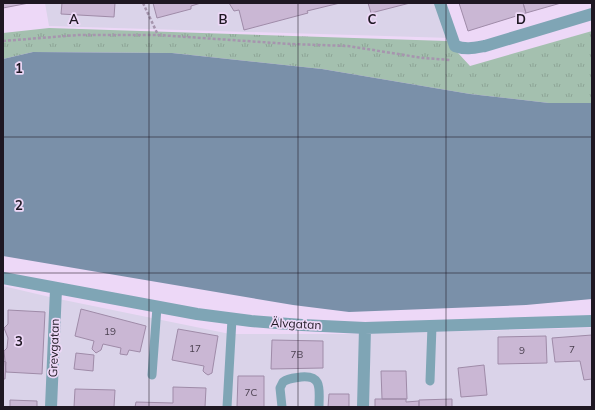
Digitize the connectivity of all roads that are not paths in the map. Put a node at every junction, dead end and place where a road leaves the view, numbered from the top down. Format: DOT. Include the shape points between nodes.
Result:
graph roads {
  1 [pos="440,3"];
  2 [pos="592,14"];
  3 [pos="3,278"];
  4 [pos="56,289"];
  5 [pos="157,307"];
  6 [pos="232,319"];
  7 [pos="592,321"];
  8 [pos="432,326"];
  9 [pos="366,328"];
  10 [pos="152,375"];
  11 [pos="430,381"];
  12 [pos="51,407"];
  13 [pos="227,407"];
  14 [pos="282,407"];
  15 [pos="319,407"];
  16 [pos="363,407"];
  1 -- 2 [label="street" via="455,46 471,49"];
  3 -- 4 [label="street, Älvgatan"];
  4 -- 5 [label="street, Älvgatan"];
  4 -- 12 [label="street, Grevgatan"];
  5 -- 6 [label="street, Älvgatan"];
  5 -- 10 [label="lane"];
  6 -- 9 [label="street, Älvgatan"];
  6 -- 13 [label="lane"];
  7 -- 8 [label="street, Älvgatan"];
  8 -- 9 [label="street, Älvgatan"];
  8 -- 11 [label="lane"];
  9 -- 16 [label="street"];
  14 -- 15 [label="lane" via="280,388 283,382 307,376 318,383"];
}
